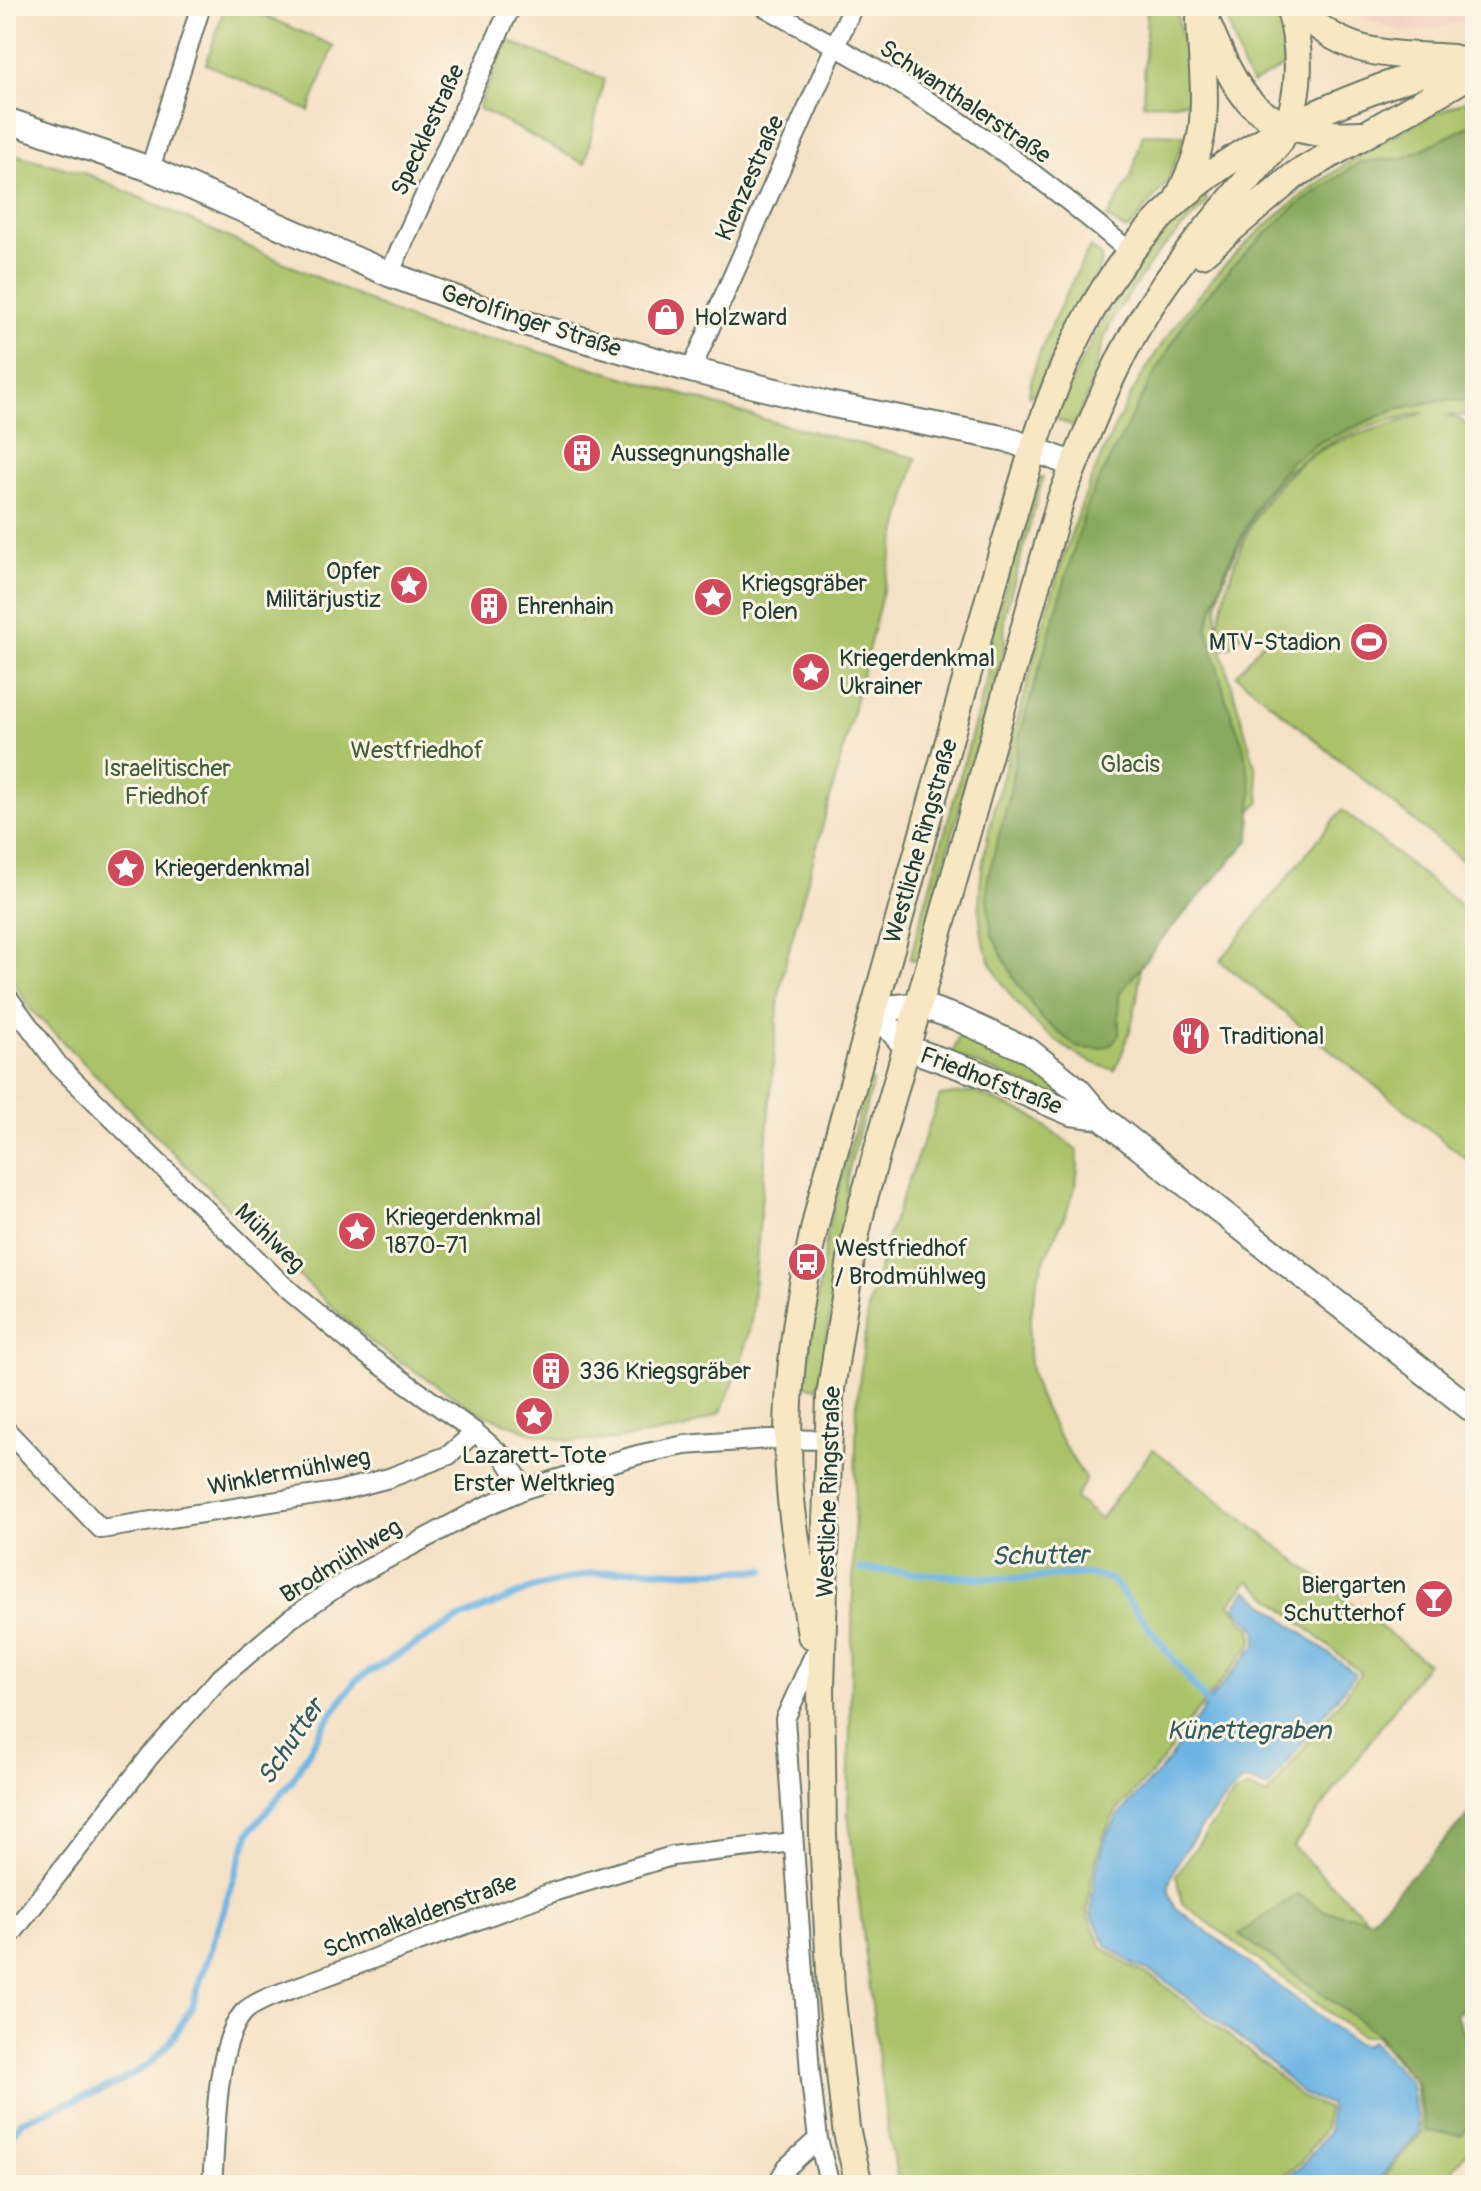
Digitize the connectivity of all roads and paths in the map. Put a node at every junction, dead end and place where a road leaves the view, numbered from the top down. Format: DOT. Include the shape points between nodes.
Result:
graph roads {
  1 [pos="201,6"];
  2 [pos="511,6"];
  3 [pos="763,6"];
  4 [pos="853,6"];
  5 [pos="1200,6"];
  6 [pos="1289,6"];
  7 [pos="1297,6"];
  8 [pos="835,47"];
  9 [pos="1472,62"];
  10 [pos="6,120"];
  11 [pos="1288,125"];
  12 [pos="1365,133"];
  13 [pos="150,169"];
  14 [pos="1176,203"];
  15 [pos="1130,252"];
  16 [pos="389,274"];
  17 [pos="1158,294"];
  18 [pos="691,370"];
  19 [pos="1032,447"];
  20 [pos="1074,465"];
  21 [pos="6,995"];
  22 [pos="919,1005"];
  23 [pos="874,1009"];
  24 [pos="907,1048"];
  25 [pos="1101,1117"];
  26 [pos="1475,1412"];
  27 [pos="6,1430"];
  28 [pos="475,1432"];
  29 [pos="789,1439"];
  30 [pos="828,1440"];
  31 [pos="525,1489"];
  32 [pos="814,1655"];
  33 [pos="821,1686"];
  34 [pos="793,1842"];
  35 [pos="6,1941"];
  36 [pos="818,2139"];
  37 [pos="212,2185"];
  38 [pos="776,2185"];
  39 [pos="830,2185"];
  40 [pos="859,2185"];
  1 -- 13 [label="street"];
  2 -- 16 [label="street, Specklestraße"];
  3 -- 8 [label="street, Schwanthalerstraße"];
  4 -- 8 [label="street, Klenzestraße"];
  5 -- 11 [label="main road" via="1251,103"];
  5 -- 14 [label="main road" via="1203,119 1192,169"];
  6 -- 11 [label="main road" via="1298,56"];
  7 -- 9 [label="main road" via="1335,38 1358,49"];
  8 -- 15 [label="street, Schwanthalerstraße" via="951,116"];
  8 -- 18 [label="street, Klenzestraße"];
  9 -- 11 [label="main road, Westliche Ringstraße" via="1350,98"];
  9 -- 12 [label="main road, Westliche Ringstraße"];
  10 -- 13 [label="street, Gerolfinger Straße"];
  11 -- 12 [label="main road" via="1337,135"];
  11 -- 14 [label="main road, Westliche Ringstraße"];
  11 -- 17 [label="main road, Westliche Ringstraße"];
  12 -- 17 [label="main road, Westliche Ringstraße" via="1295,175"];
  13 -- 16 [label="street, Gerolfinger Straße"];
  14 -- 15 [label="main road, Westliche Ringstraße"];
  15 -- 19 [label="main road, Westliche Ringstraße" via="1074,341"];
  16 -- 18 [label="street, Gerolfinger Straße" via="514,320"];
  17 -- 20 [label="main road, Westliche Ringstraße" via="1123,356"];
  18 -- 19 [label="street, Gerolfinger Straße"];
  19 -- 20 [label="street, Gerolfinger Straße"];
  19 -- 23 [label="main road, Westliche Ringstraße"];
  20 -- 22 [label="main road, Westliche Ringstraße"];
  21 -- 28 [label="street, Mühlweg" via="59,1066 285,1287 360,1350"];
  22 -- 23 [label="street, Friedhofstraße"];
  22 -- 24 [label="main road, Westliche Ringstraße"];
  22 -- 25 [label="street, Friedhofstraße" via="1029,1051 1078,1090"];
  23 -- 24 [label="street, Friedhofstraße"];
  23 -- 29 [label="main road, Westliche Ringstraße" via="812,1236 791,1369"];
  24 -- 25 [label="street, Friedhofstraße" via="1071,1113"];
  24 -- 30 [label="main road, Westliche Ringstraße" via="852,1252"];
  25 -- 26 [label="street, Friedhofstraße"];
  27 -- 28 [label="street, Winklermühlweg" via="101,1529 335,1492 389,1478 449,1455"];
  28 -- 31 [label="street, Mühlweg" via="504,1457"];
  29 -- 30 [label="street, Brodmühlweg"];
  29 -- 31 [label="street, Brodmühlweg" via="685,1445"];
  29 -- 32 [label="main road, Westliche Ringstraße" via="790,1490"];
  30 -- 33 [label="main road, Westliche Ringstraße"];
  31 -- 35 [label="street, Brodmühlweg" via="465,1515 349,1579 290,1619 218,1680 150,1756"];
  32 -- 33 [label="main road, Westliche Ringstraße"];
  32 -- 34 [label="street" via="785,1719"];
  33 -- 40 [label="main road, Westliche Ringstraße" via="831,1990 846,2128"];
  34 -- 36 [label="street"];
  34 -- 37 [label="street, Schmalkaldenstraße" via="672,1856 614,1873 244,2010 227,2036"];
  36 -- 38 [label="street" via="787,2167"];
  36 -- 39 [label="street"];
}
